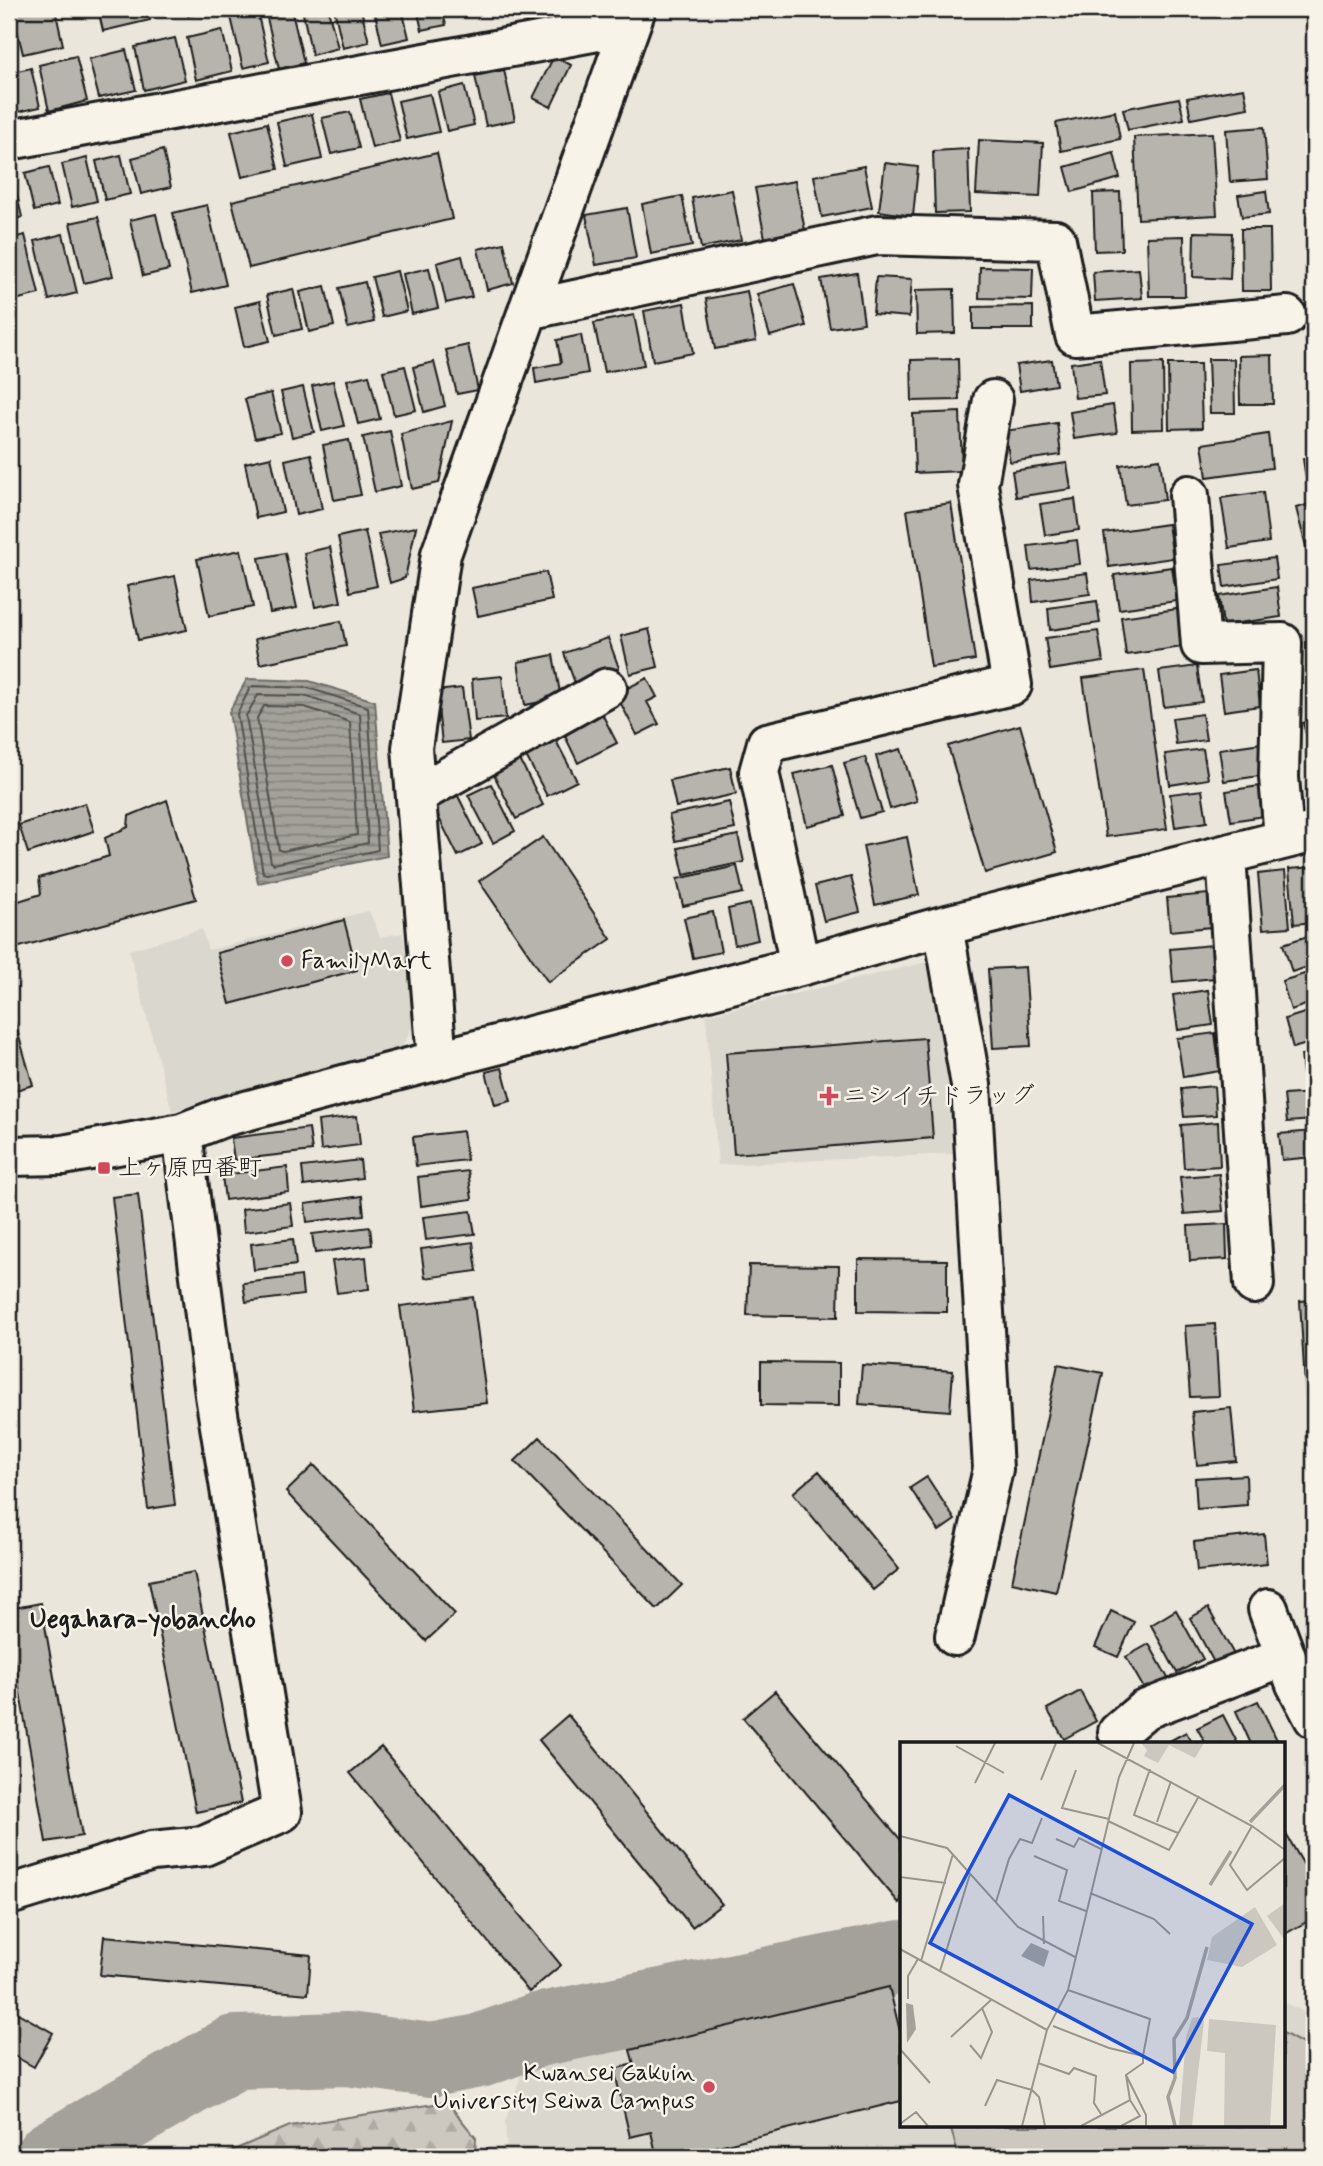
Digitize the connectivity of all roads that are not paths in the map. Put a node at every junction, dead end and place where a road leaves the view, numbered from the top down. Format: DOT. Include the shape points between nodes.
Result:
graph roads {
  1 [pos="633,17"];
  2 [pos="9,140"];
  3 [pos="528,310"];
  4 [pos="1287,316"];
  5 [pos="993,400"];
  6 [pos="1189,495"];
  7 [pos="607,688"];
  8 [pos="416,795"];
  9 [pos="1299,835"];
  10 [pos="1226,855"];
  11 [pos="943,926"];
  12 [pos="800,966"];
  13 [pos="437,1060"];
  14 [pos="182,1133"];
  15 [pos="9,1156"];
  16 [pos="1254,1284"];
  17 [pos="1268,1609"];
  18 [pos="955,1636"];
  19 [pos="1299,1673"];
  20 [pos="1125,1713"];
  21 [pos="1314,1718"];
  22 [pos="9,1895"];
  1 -- 2 [label="street"];
  1 -- 3 [label="street"];
  3 -- 4 [label="street" via="877,235 1056,240 1075,335"];
  3 -- 8 [label="street" via="441,554 412,748"];
  5 -- 12 [label="street" via="978,485 1012,685 767,743 759,772"];
  6 -- 9 [label="street" via="1201,645 1282,643 1279,777"];
  7 -- 8 [label="street"];
  8 -- 13 [label="street"];
  9 -- 10 [label="street"];
  10 -- 11 [label="street"];
  10 -- 16 [label="street"];
  11 -- 12 [label="street"];
  11 -- 18 [label="street" via="971,1085 993,1469"];
  12 -- 13 [label="street"];
  13 -- 14 [label="street" via="223,1117"];
  14 -- 15 [label="street" via="63,1155"];
  14 -- 22 [label="street" via="215,1395 282,1812 204,1846 152,1851"];
  17 -- 19 [label="street"];
  19 -- 20 [label="street"];
  19 -- 21 [label="street"];
}
